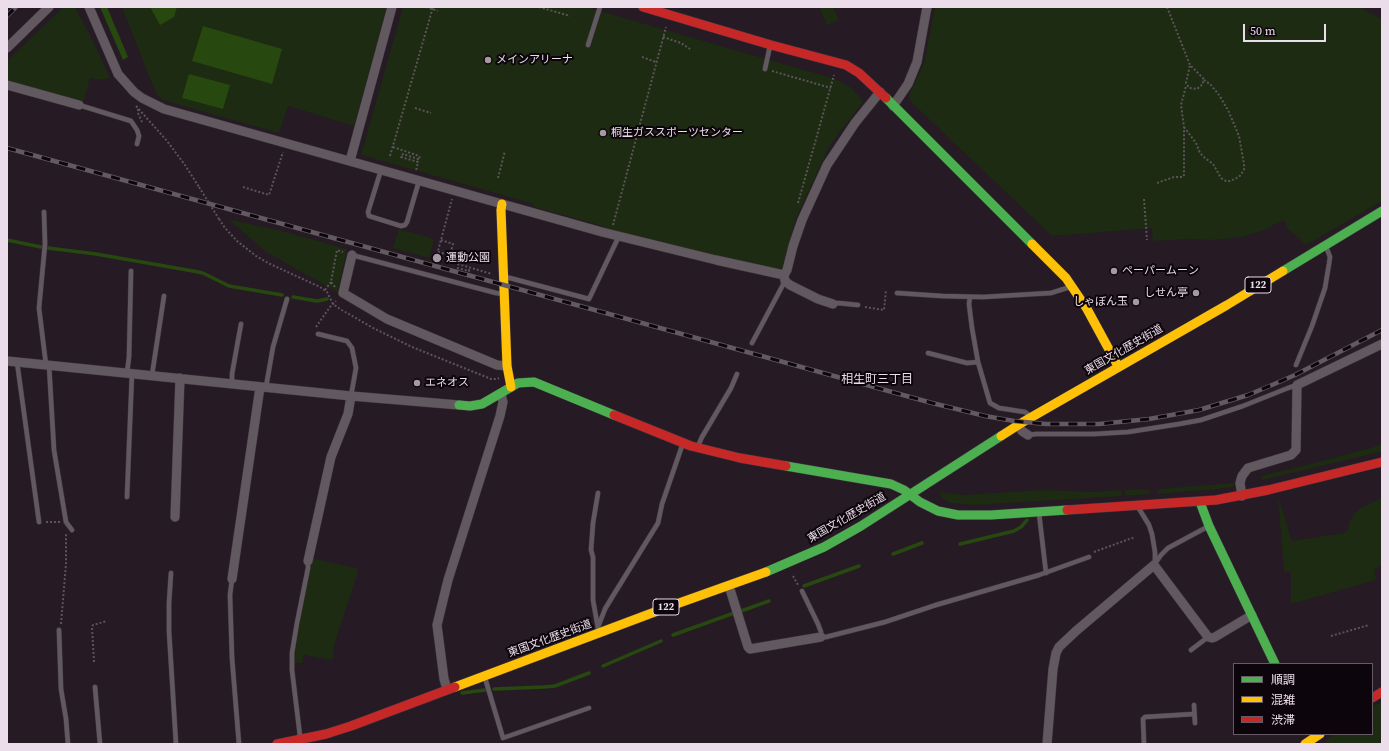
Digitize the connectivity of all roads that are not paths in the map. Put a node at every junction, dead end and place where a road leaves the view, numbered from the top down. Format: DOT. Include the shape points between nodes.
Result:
graph roads {
  1 [pos="49,7"];
  2 [pos="89,7"];
  3 [pos="392,7"];
  4 [pos="600,7"];
  5 [pos="643,7"];
  6 [pos="927,7"];
  7 [pos="588,45"];
  8 [pos="771,45"];
  9 [pos="7,48"];
  10 [pos="765,69"];
  11 [pos="7,86"];
  12 [pos="880,92"];
  13 [pos="79,105"];
  14 [pos="893,106"];
  15 [pos="137,144"];
  16 [pos="350,161"];
  17 [pos="381,170"];
  18 [pos="418,177"];
  19 [pos="502,204"];
  20 [pos="1382,211"];
  21 [pos="44,212"];
  22 [pos="619,236"];
  23 [pos="1325,246"];
  24 [pos="352,255"];
  25 [pos="131,271"];
  26 [pos="499,276"];
  27 [pos="785,278"];
  28 [pos="1072,286"];
  29 [pos="896,293"];
  30 [pos="504,294"];
  31 [pos="164,296"];
  32 [pos="970,297"];
  33 [pos="287,298"];
  34 [pos="833,304"];
  35 [pos="858,306"];
  36 [pos="241,324"];
  37 [pos="318,334"];
  38 [pos="752,343"];
  39 [pos="1382,344"];
  40 [pos="928,353"];
  41 [pos="7,360"];
  42 [pos="17,362"];
  43 [pos="978,362"];
  44 [pos="47,365"];
  45 [pos="1296,365"];
  46 [pos="507,366"];
  47 [pos="1118,366"];
  48 [pos="130,373"];
  49 [pos="737,374"];
  50 [pos="152,375"];
  51 [pos="180,378"];
  52 [pos="232,384"];
  53 [pos="1297,385"];
  54 [pos="262,387"];
  55 [pos="511,387"];
  56 [pos="501,394"];
  57 [pos="351,396"];
  58 [pos="459,405"];
  59 [pos="1031,418"];
  60 [pos="1018,426"];
  61 [pos="1028,435"];
  62 [pos="683,443"];
  63 [pos="698,448"];
  64 [pos="1382,462"];
  65 [pos="598,493"];
  66 [pos="910,494"];
  67 [pos="1242,496"];
  68 [pos="127,497"];
  69 [pos="1200,502"];
  70 [pos="1137,506"];
  71 [pos="1038,511"];
  72 [pos="175,517"];
  73 [pos="39,522"];
  74 [pos="1209,526"];
  75 [pos="72,530"];
  76 [pos="1089,557"];
  77 [pos="308,561"];
  78 [pos="1154,566"];
  79 [pos="171,573"];
  80 [pos="1046,573"];
  81 [pos="232,579"];
  82 [pos="729,586"];
  83 [pos="802,591"];
  84 [pos="1252,616"];
  85 [pos="59,630"];
  86 [pos="599,630"];
  87 [pos="821,637"];
  88 [pos="1208,637"];
  89 [pos="1191,650"];
  90 [pos="1274,663"];
  91 [pos="484,676"];
  92 [pos="95,688"];
  93 [pos="447,689"];
  94 [pos="1382,692"];
  95 [pos="1373,697"];
  96 [pos="1194,705"];
  97 [pos="590,708"];
  98 [pos="1194,714"];
  99 [pos="1195,723"];
  100 [pos="1318,735"];
  101 [pos="300,739"];
  102 [pos="1309,741"];
  103 [pos="68,744"];
  104 [pos="100,744"];
  105 [pos="176,744"];
  106 [pos="239,744"];
  107 [pos="277,744"];
  108 [pos="1047,744"];
  109 [pos="1144,744"];
  1 -- 9 [label="street"];
  2 -- 16 [label="street" via="118,74 142,98 164,109"];
  3 -- 16 [label="street"];
  4 -- 7 [label="lane"];
  5 -- 8 [label="main road"];
  6 -- 14 [label="street" via="917,62 908,84"];
  8 -- 10 [label="lane"];
  8 -- 12 [label="main road" via="846,65"];
  11 -- 13 [label="street"];
  12 -- 14 [label="main road"];
  12 -- 27 [label="street" via="855,122 827,165 802,220"];
  13 -- 15 [label="lane" via="131,121 139,136"];
  14 -- 28 [label="main road" via="1055,266"];
  16 -- 17 [label="street"];
  17 -- 18 [label="street"];
  17 -- 18 [label="lane" via="369,216 401,226 405,226 407,222"];
  18 -- 19 [label="street"];
  19 -- 22 [label="street"];
  19 -- 26 [label="main road"];
  20 -- 23 [label="main road, 東国文化歴史街道 / 122"];
  21 -- 44 [label="lane" via="45,244 39,308"];
  22 -- 26 [label="lane" via="589,299"];
  22 -- 27 [label="street"];
  23 -- 45 [label="lane" via="1330,257 1325,288"];
  23 -- 47 [label="main road, 東国文化歴史街道 / 122"];
  24 -- 30 [label="lane"];
  24 -- 46 [label="street" via="343,293 387,319 497,365"];
  25 -- 48 [label="lane"];
  26 -- 30 [label="main road"];
  27 -- 34 [label="street" via="790,285"];
  27 -- 38 [label="lane"];
  28 -- 32 [label="lane" via="1051,293"];
  28 -- 47 [label="main road"];
  29 -- 32 [label="lane"];
  30 -- 46 [label="main road"];
  31 -- 50 [label="lane"];
  32 -- 43 [label="lane"];
  33 -- 54 [label="lane"];
  34 -- 35 [label="lane"];
  36 -- 52 [label="lane"];
  37 -- 57 [label="lane" via="347,341 352,348 356,368"];
  39 -- 53 [label="street"];
  40 -- 43 [label="lane" via="967,363"];
  41 -- 42 [label="street"];
  42 -- 44 [label="street"];
  42 -- 73 [label="lane"];
  43 -- 59 [label="lane" via="990,403 999,408 1024,412"];
  44 -- 48 [label="street"];
  44 -- 75 [label="lane" via="54,450 66,522"];
  46 -- 55 [label="main road"];
  47 -- 59 [label="main road, 東国文化歴史街道 / 122"];
  48 -- 50 [label="street"];
  48 -- 68 [label="lane"];
  49 -- 63 [label="lane"];
  50 -- 51 [label="street"];
  51 -- 52 [label="street"];
  51 -- 72 [label="street"];
  52 -- 54 [label="street"];
  53 -- 61 [label="lane" via="1201,420 1128,432"];
  53 -- 67 [label="street" via="1296,450 1291,455 1248,468 1240,483"];
  54 -- 57 [label="street"];
  54 -- 81 [label="street"];
  55 -- 56 [label="main road"];
  55 -- 62 [label="main road" via="534,382"];
  56 -- 58 [label="main road" via="477,405"];
  56 -- 93 [label="street" via="503,402 500,416 448,580 437,625"];
  57 -- 58 [label="street"];
  57 -- 77 [label="street" via="348,414 331,457"];
  59 -- 60 [label="main road, 東国文化歴史街道 / 122"];
  60 -- 61 [label="street"];
  60 -- 66 [label="main road, 東国文化歴史街道 / 122"];
  62 -- 63 [label="main road"];
  62 -- 86 [label="lane" via="658,523 605,609"];
  63 -- 66 [label="main road" via="740,458 891,484"];
  64 -- 67 [label="main road"];
  65 -- 86 [label="lane" via="591,550 593,600"];
  66 -- 71 [label="main road" via="928,506 946,513 970,516"];
  66 -- 82 [label="main road, 東国文化歴史街道 / 122" via="862,526 824,547"];
  67 -- 69 [label="main road"];
  69 -- 70 [label="main road"];
  69 -- 74 [label="main road"];
  70 -- 71 [label="main road"];
  70 -- 78 [label="lane" via="1152,534"];
  71 -- 80 [label="lane"];
  74 -- 78 [label="lane" via="1168,548"];
  74 -- 84 [label="main road"];
  76 -- 80 [label="lane"];
  77 -- 101 [label="lane" via="292,653"];
  78 -- 88 [label="street"];
  78 -- 108 [label="street" via="1059,647 1053,669"];
  79 -- 105 [label="lane" via="168,603"];
  80 -- 87 [label="lane" via="865,628"];
  81 -- 106 [label="lane" via="232,658"];
  82 -- 86 [label="main road, 東国文化歴史街道 / 122"];
  82 -- 87 [label="street" via="750,649"];
  83 -- 87 [label="lane" via="818,624"];
  84 -- 88 [label="street" via="1215,637"];
  84 -- 90 [label="main road"];
  85 -- 103 [label="lane" via="61,689"];
  86 -- 91 [label="main road, 東国文化歴史街道 / 122"];
  88 -- 89 [label="lane"];
  91 -- 93 [label="main road, 東国文化歴史街道 / 122"];
  91 -- 97 [label="lane" via="503,738"];
  92 -- 104 [label="lane"];
  93 -- 101 [label="main road, 東国文化歴史街道 / 122" via="351,726"];
  94 -- 95 [label="main road"];
  96 -- 98 [label="lane"];
  98 -- 99 [label="lane"];
  98 -- 109 [label="lane" via="1145,717"];
  100 -- 102 [label="main road"];
  101 -- 107 [label="main road, 東国文化歴史街道 / 122"];
}
